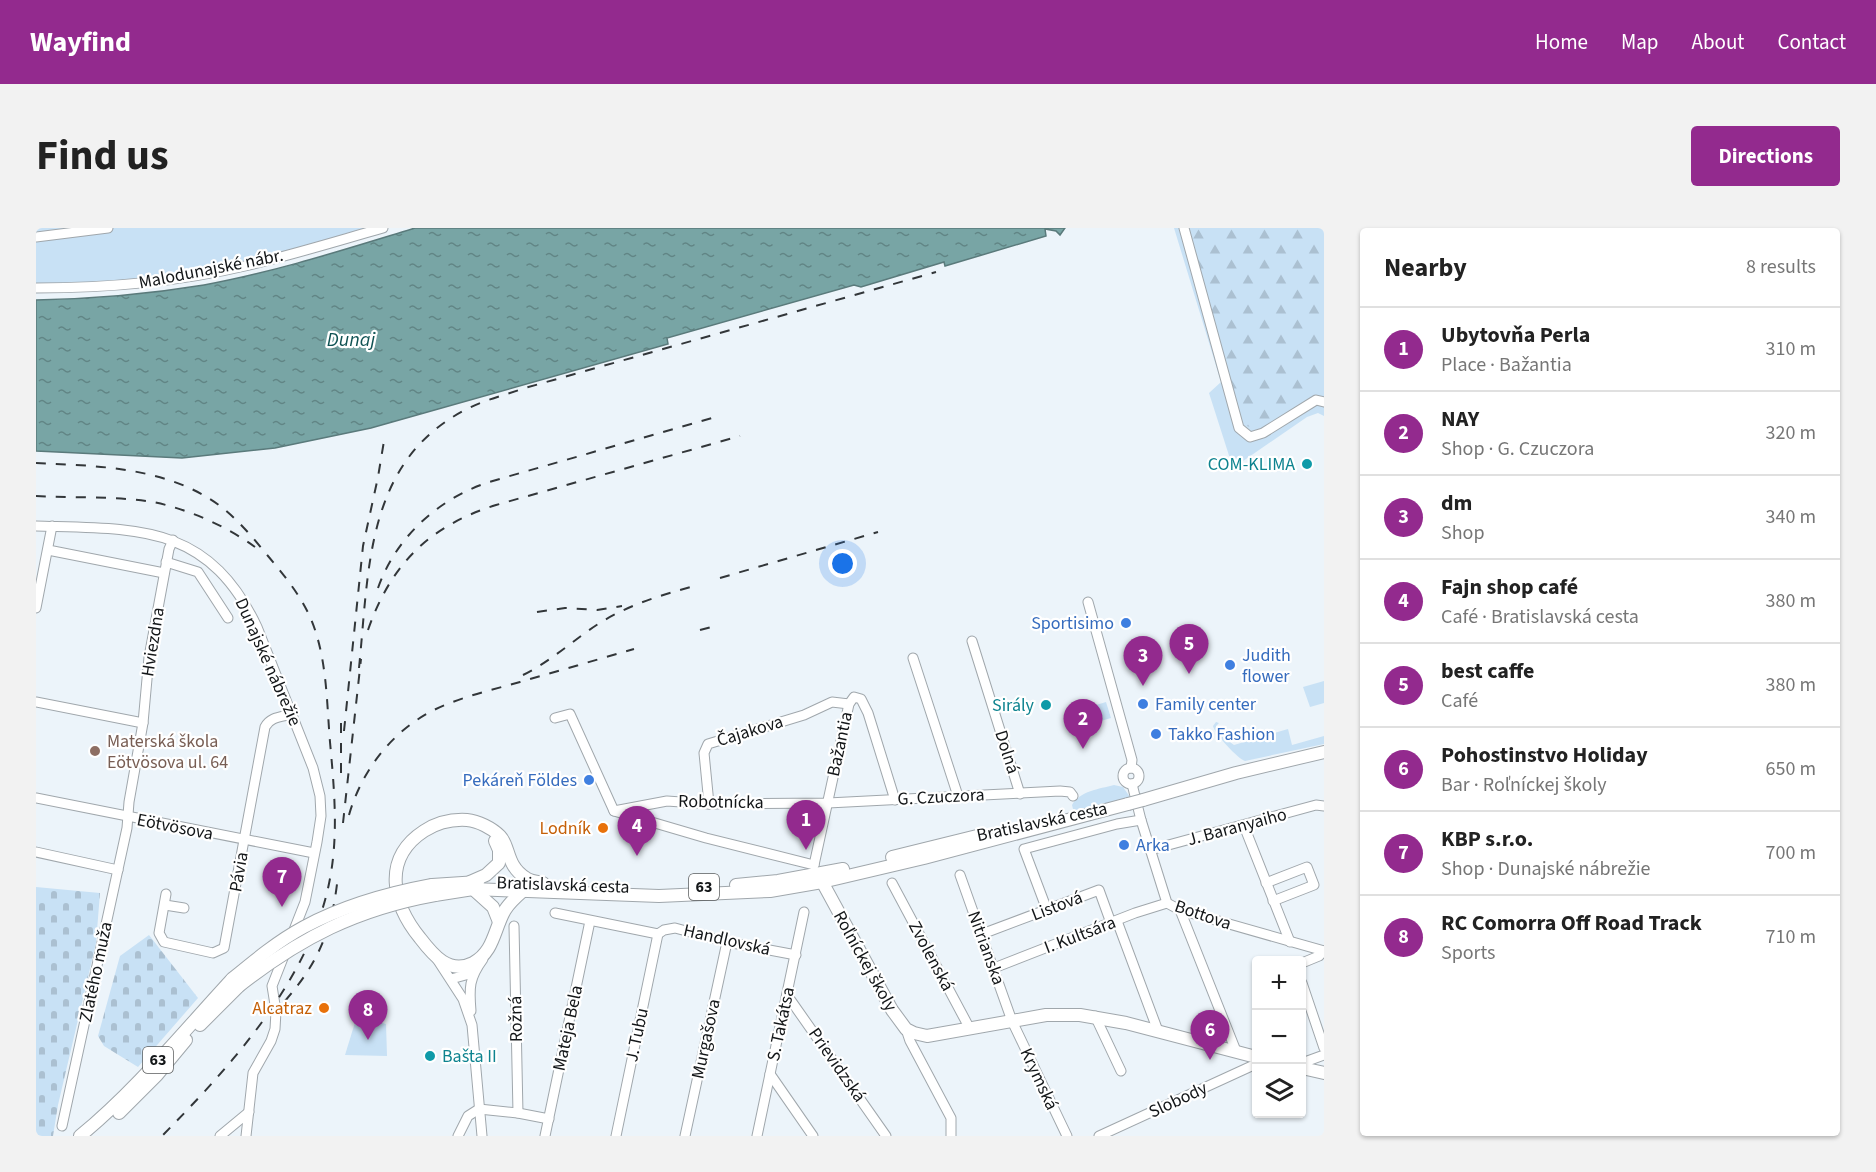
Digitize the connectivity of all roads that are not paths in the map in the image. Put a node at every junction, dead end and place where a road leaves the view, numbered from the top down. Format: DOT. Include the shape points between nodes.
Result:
graph roads {
  1 [pos="108,228"];
  2 [pos="383,228"];
  3 [pos="1185,228"];
  4 [pos="36,237"];
  5 [pos="36,288"];
  6 [pos="1324,402"];
  7 [pos="36,526"];
  8 [pos="52,526"];
  9 [pos="173,540"];
  10 [pos="48,550"];
  11 [pos="166,562"];
  12 [pos="164,573"];
  13 [pos="1088,602"];
  14 [pos="36,608"];
  15 [pos="228,618"];
  16 [pos="972,641"];
  17 [pos="913,658"];
  18 [pos="36,702"];
  19 [pos="849,704"];
  20 [pos="292,714"];
  21 [pos="555,718"];
  22 [pos="143,723"];
  23 [pos="1324,746"];
  24 [pos="1324,752"];
  25 [pos="1236,773"];
  26 [pos="1020,794"];
  27 [pos="958,796"];
  28 [pos="1073,796"];
  29 [pos="36,798"];
  30 [pos="895,800"];
  31 [pos="828,803"];
  32 [pos="709,804"];
  33 [pos="1324,806"];
  34 [pos="614,811"];
  35 [pos="128,817"];
  36 [pos="1141,820"];
  37 [pos="1244,825"];
  38 [pos="489,829"];
  39 [pos="244,840"];
  40 [pos="1150,850"];
  41 [pos="36,852"];
  42 [pos="314,853"];
  43 [pos="118,870"];
  44 [pos="818,874"];
  45 [pos="960,875"];
  46 [pos="543,883"];
  47 [pos="892,883"];
  48 [pos="1266,883"];
  49 [pos="472,885"];
  50 [pos="524,890"];
  51 [pos="166,894"];
  52 [pos="1273,901"];
  53 [pos="1167,903"];
  54 [pos="165,905"];
  55 [pos="184,908"];
  56 [pos="1047,910"];
  57 [pos="1180,910"];
  58 [pos="804,912"];
  59 [pos="555,913"];
  60 [pos="590,921"];
  61 [pos="499,922"];
  62 [pos="1114,922"];
  63 [pos="514,926"];
  64 [pos="658,934"];
  65 [pos="982,934"];
  66 [pos="727,942"];
  67 [pos="1290,942"];
  68 [pos="1324,951"];
  69 [pos="796,955"];
  70 [pos="435,958"];
  71 [pos="1306,961"];
  72 [pos="994,968"];
  73 [pos="468,970"];
  74 [pos="451,979"];
  75 [pos="235,982"];
  76 [pos="788,995"];
  77 [pos="1306,995"];
  78 [pos="1095,1016"];
  79 [pos="1012,1021"];
  80 [pos="472,1025"];
  81 [pos="906,1029"];
  82 [pos="970,1029"];
  83 [pos="1158,1031"];
  84 [pos="1324,1048"];
  85 [pos="1236,1051"];
  86 [pos="1324,1055"];
  87 [pos="1252,1056"];
  88 [pos="1306,1062"];
  89 [pos="1252,1066"];
  90 [pos="1306,1069"];
  91 [pos="1121,1071"];
  92 [pos="1324,1073"];
  93 [pos="770,1074"];
  94 [pos="479,1109"];
  95 [pos="249,1112"];
  96 [pos="518,1113"];
  97 [pos="549,1119"];
  98 [pos="62,1126"];
  99 [pos="80,1136"];
  100 [pos="93,1136"];
  101 [pos="220,1136"];
  102 [pos="246,1136"];
  103 [pos="458,1136"];
  104 [pos="482,1136"];
  105 [pos="545,1136"];
  106 [pos="616,1136"];
  107 [pos="685,1136"];
  108 [pos="757,1136"];
  109 [pos="813,1136"];
  110 [pos="886,1136"];
  111 [pos="951,1136"];
  112 [pos="1067,1136"];
  113 [pos="1099,1136"];
  1 -- 4 [label="street"];
  2 -- 5 [label="street, Malodunajské nábr." via="212,272 99,287"];
  3 -- 6 [label="street" via="1239,428 1250,437 1316,400"];
  7 -- 8 [label="street, Dunajské nábrežie"];
  8 -- 9 [label="street, Dunajské nábrežie" via="124,530"];
  8 -- 10 [label="street"];
  9 -- 11 [label="street, Hviezdna"];
  9 -- 20 [label="street, Dunajské nábrežie" via="205,558 236,589 257,627"];
  10 -- 12 [label="street"];
  10 -- 14 [label="street"];
  11 -- 12 [label="street, Hviezdna"];
  11 -- 15 [label="street" via="198,572"];
  12 -- 22 [label="street, Hviezdna" via="149,657"];
  13 -- 36 [label="street, Bottova" via="1132,760 1123,777 1132,784"];
  16 -- 26 [label="street, Dolná"];
  17 -- 27 [label="street"];
  18 -- 22 [label="street"];
  19 -- 30 [label="street, Bažantia" via="851,699 861,699"];
  19 -- 31 [label="street, Bažantia"];
  19 -- 32 [label="street, Čajakova" via="831,702 804,715 708,744 704,753"];
  20 -- 39 [label="street, Pávia" via="274,718 265,727"];
  20 -- 42 [label="street, Dunajské nábrežie" via="320,796 320,826"];
  21 -- 34 [label="street" via="570,714"];
  22 -- 35 [label="street, Hviezdna"];
  23 -- 25 [label="main road, Bratislavská cesta / 63"];
  24 -- 25 [label="main road, Bratislavská cesta / 63"];
  25 -- 44 [label="main road, Bratislavská cesta / 63, bridge" via="1128,804"];
  26 -- 27 [label="street, G. Czuczora"];
  26 -- 28 [label="street, G. Czuczora" via="1054,791 1070,792"];
  27 -- 30 [label="street, G. Czuczora"];
  29 -- 35 [label="street, Eötvösova"];
  30 -- 31 [label="street, G. Czuczora"];
  31 -- 32 [label="street, Robotnícka"];
  31 -- 44 [label="street, Bažantia"];
  32 -- 34 [label="street, Robotnícka" via="667,801"];
  33 -- 37 [label="street, J. Baranyaiho"];
  34 -- 44 [label="street"];
  35 -- 39 [label="street, Eötvösova"];
  35 -- 43 [label="street, Zlatého muža"];
  36 -- 40 [label="street, Bottova"];
  36 -- 56 [label="street" via="1024,849"];
  37 -- 40 [label="street, J. Baranyaiho"];
  37 -- 48 [label="street"];
  38 -- 46 [label="main road" via="501,837 516,869 526,878"];
  38 -- 49 [label="main road" via="499,862"];
  38 -- 70 [label="main road" via="472,821 441,822 413,839 399,860 396,880 400,908"];
  39 -- 42 [label="street, Eötvösova"];
  39 -- 54 [label="street, Pávia" via="222,950 213,953 164,942 159,933"];
  40 -- 53 [label="street, Bottova"];
  41 -- 43 [label="street"];
  42 -- 95 [label="street, Dunajské nábrežie" via="307,896 272,986 275,1029 253,1073"];
  43 -- 98 [label="street, Zlatého muža"];
  44 -- 46 [label="main road, Bratislavská cesta / 63" via="704,887 623,888"];
  44 -- 50 [label="main road, Bratislavská cesta / 63" via="770,891 702,895 617,896"];
  44 -- 81 [label="main road, Roľníckej školy"];
  45 -- 65 [label="street, Nitrianska"];
  46 -- 49 [label="main road, Bratislavská cesta / 63"];
  47 -- 82 [label="street, Zvolenská"];
  48 -- 52 [label="street"];
  48 -- 52 [label="street" via="1307,867 1314,885"];
  49 -- 50 [label="main road, Bratislavská cesta / 63"];
  49 -- 61 [label="main road" via="494,907"];
  49 -- 75 [label="main road, Bratislavská cesta / 63, bridge" via="378,898 323,918 279,943"];
  50 -- 61 [label="main road" via="506,908"];
  51 -- 54 [label="street, Pávia"];
  52 -- 67 [label="street"];
  53 -- 57 [label="street, Bottova"];
  53 -- 62 [label="street, I. Kultsára"];
  54 -- 55 [label="street"];
  56 -- 62 [label="street, Listová" via="1099,890"];
  56 -- 65 [label="street, Listová"];
  57 -- 67 [label="street, Bottova"];
  57 -- 85 [label="street"];
  58 -- 69 [label="street, S. Takátsa"];
  59 -- 60 [label="street, Handlovská"];
  60 -- 64 [label="street, Handlovská"];
  60 -- 97 [label="street, Mateja Bela"];
  61 -- 73 [label="main road" via="488,951"];
  62 -- 72 [label="street, I. Kultsára"];
  62 -- 83 [label="street"];
  63 -- 96 [label="street, Rožná"];
  64 -- 66 [label="street, Handlovská" via="675,928"];
  64 -- 106 [label="street, J. Tubu"];
  65 -- 72 [label="street, Nitrianska"];
  66 -- 69 [label="street, Handlovská"];
  66 -- 107 [label="street, Murgašova"];
  67 -- 68 [label="street, Bottova"];
  68 -- 71 [label="street"];
  69 -- 76 [label="street, S. Takátsa"];
  70 -- 73 [label="main road"];
  70 -- 74 [label="street"];
  72 -- 79 [label="street, Nitrianska"];
  73 -- 74 [label="street"];
  73 -- 80 [label="street"];
  74 -- 80 [label="street"];
  75 -- 99 [label="main road, Bratislavská cesta / 63" via="106,1115"];
  75 -- 100 [label="main road, Bratislavská cesta / 63" via="134,1099"];
  76 -- 93 [label="street, S. Takátsa"];
  76 -- 110 [label="street, Prievidzská"];
  77 -- 84 [label="street"];
  78 -- 79 [label="main road, Roľníckej školy" via="1062,1014"];
  78 -- 83 [label="main road, Roľníckej školy"];
  78 -- 91 [label="street"];
  79 -- 82 [label="main road, Roľníckej školy"];
  79 -- 112 [label="street, Krymská"];
  80 -- 94 [label="street"];
  81 -- 82 [label="main road, Roľníckej školy" via="927,1036"];
  81 -- 111 [label="street" via="951,1118"];
  83 -- 85 [label="main road, Roľníckej školy"];
  85 -- 87 [label="main road, Roľníckej školy"];
  86 -- 88 [label="street"];
  89 -- 113 [label="street, Slobody"];
  90 -- 92 [label="main road"];
  93 -- 108 [label="street, S. Takátsa"];
  93 -- 109 [label="street"];
  94 -- 96 [label="street"];
  94 -- 103 [label="street" via="468,1116"];
  94 -- 104 [label="street"];
  95 -- 101 [label="street"];
  95 -- 102 [label="street, Dunajské nábrežie"];
  96 -- 97 [label="street"];
  97 -- 105 [label="street, Mateja Bela"];
}
